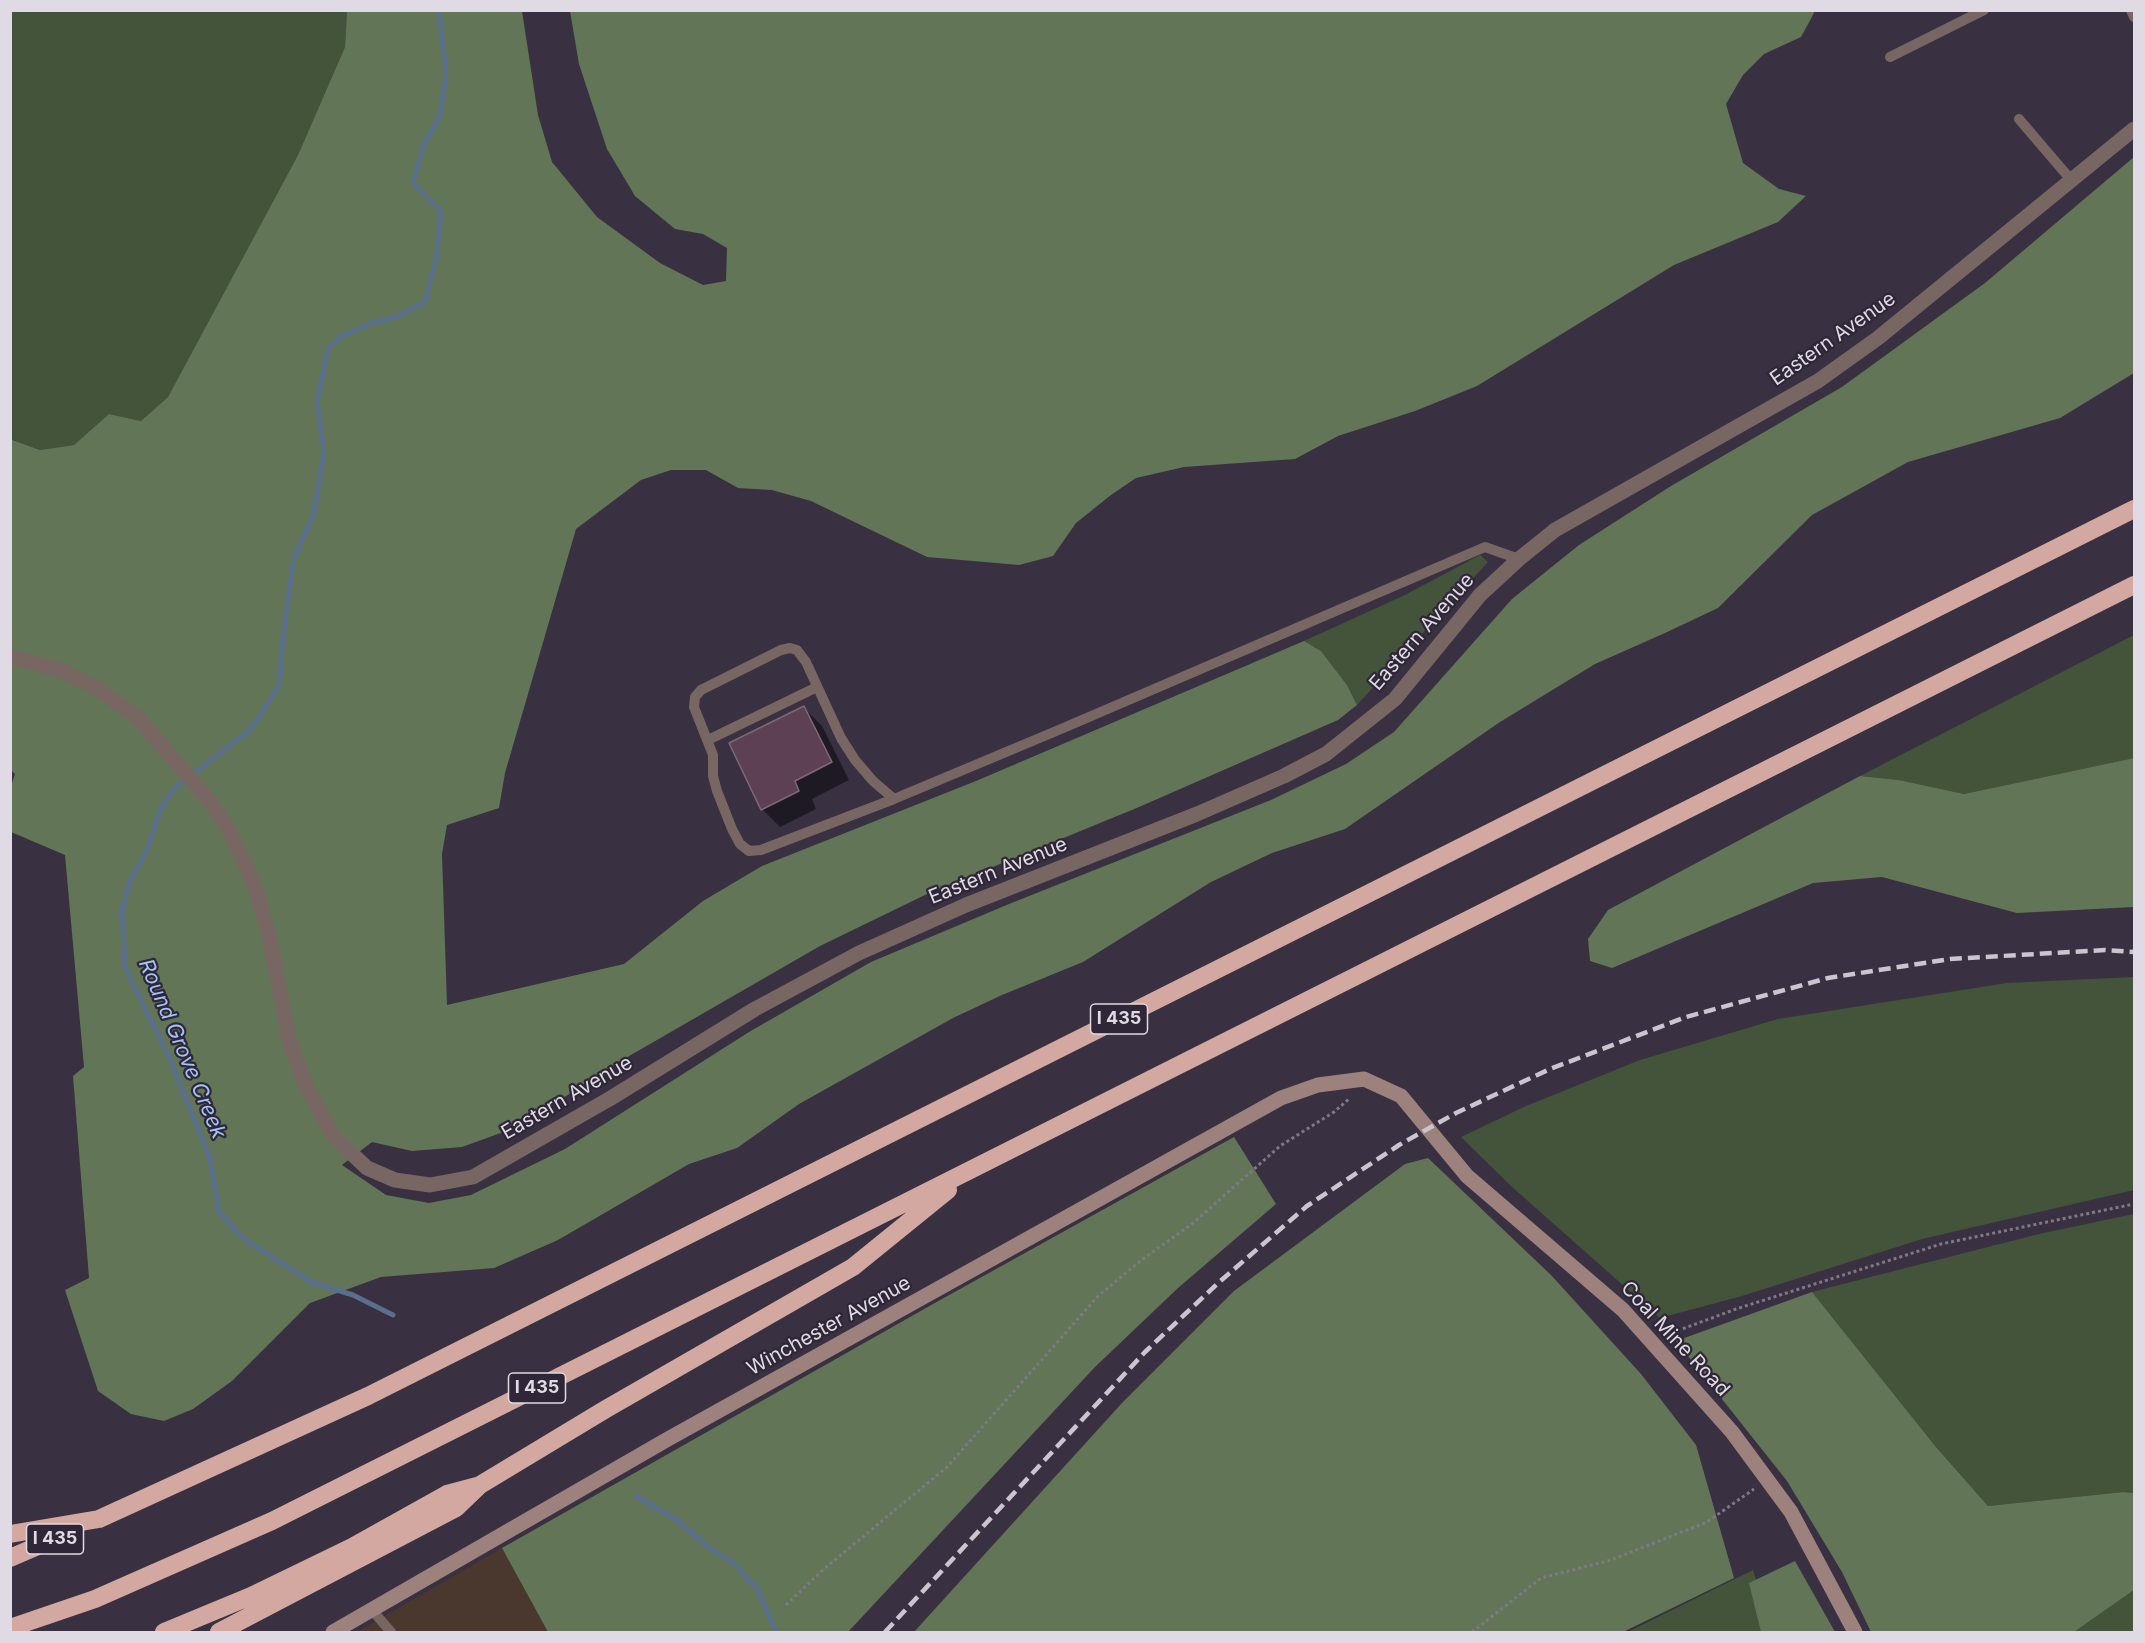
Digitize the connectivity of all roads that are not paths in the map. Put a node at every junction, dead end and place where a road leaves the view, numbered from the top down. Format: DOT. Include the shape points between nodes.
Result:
graph roads {
  1 [pos="1984,10"];
  2 [pos="2131,10"];
  3 [pos="2134,17"];
  4 [pos="1890,57"];
  5 [pos="2019,119"];
  6 [pos="2134,129"];
  7 [pos="2072,181"];
  8 [pos="2134,509"];
  9 [pos="1519,559"];
  10 [pos="2134,585"];
  11 [pos="10,656"];
  12 [pos="817,687"];
  13 [pos="708,740"];
  14 [pos="894,799"];
  15 [pos="1363,1080"];
  16 [pos="975,1168"];
  17 [pos="480,1485"];
  18 [pos="99,1520"];
  19 [pos="10,1534"];
  20 [pos="10,1558"];
  21 [pos="372,1610"];
  22 [pos="10,1628"];
  23 [pos="164,1632"];
  24 [pos="219,1632"];
  25 [pos="333,1632"];
  26 [pos="391,1632"];
  27 [pos="1855,1632"];
  1 -- 4 [label="lane"];
  2 -- 3 [label="lane"];
  5 -- 7 [label="lane"];
  6 -- 7 [label="street, Eastern Avenue"];
  7 -- 9 [label="street, Eastern Avenue" via="1878,338 1818,381 1555,530"];
  8 -- 18 [label="highway, I 435" via="368,1396"];
  9 -- 11 [label="street, Eastern Avenue" via="1479,595 1395,699 1326,754 1284,777 966,905 859,953 755,1009 473,1177 430,1185 395,1180 367,1168 333,1136 289,1041 270,934 254,884 230,832 206,795 137,717 98,688 63,671"];
  9 -- 14 [label="lane" via="1485,547"];
  10 -- 16 [label="highway, I 435"];
  12 -- 13 [label="lane"];
  12 -- 13 [label="lane" via="797,650 781,650 701,690 695,697 694,707"];
  12 -- 14 [label="lane" via="855,760"];
  13 -- 14 [label="lane" via="717,791 740,844 749,850 761,850"];
  15 -- 21 [label="street, Winchester Avenue" via="1318,1085 1281,1098"];
  15 -- 27 [label="street, Coal Mine Road" via="1401,1096 1467,1176 1623,1310 1732,1432 1791,1512"];
  16 -- 17 [label="highway" via="853,1267"];
  16 -- 22 [label="highway, I 435" via="272,1521 95,1599"];
  17 -- 23 [label="highway" via="447,1494 352,1547 251,1596"];
  17 -- 24 [label="highway" via="456,1508"];
  18 -- 19 [label="highway"];
  18 -- 20 [label="highway, I 435"];
  21 -- 25 [label="street, Winchester Avenue"];
  21 -- 26 [label="lane"];
}
